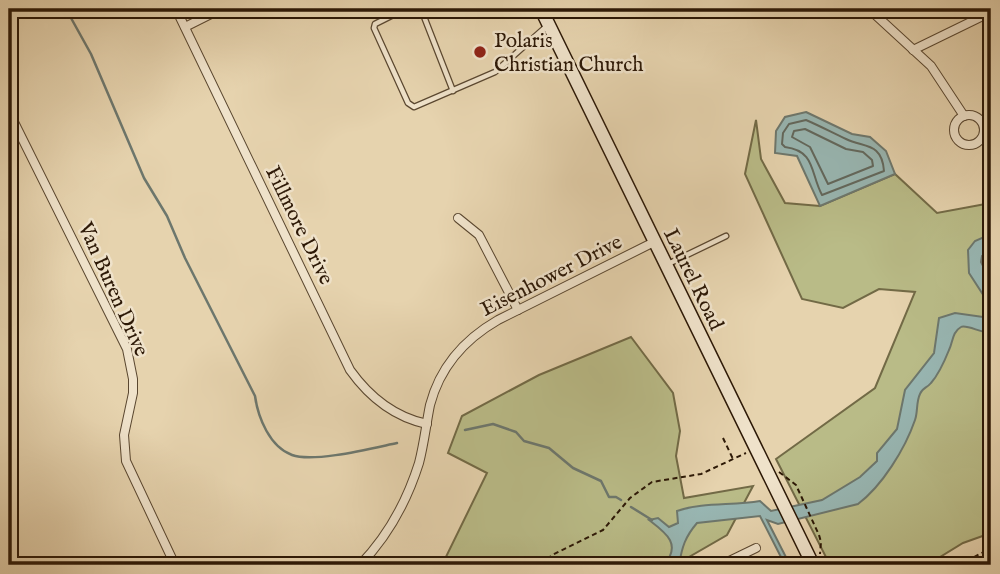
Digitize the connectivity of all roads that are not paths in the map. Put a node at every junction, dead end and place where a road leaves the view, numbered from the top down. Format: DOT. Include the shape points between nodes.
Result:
graph roads {
  1 [pos="176,9"];
  2 [pos="221,9"];
  3 [pos="405,9"];
  4 [pos="421,9"];
  5 [pos="541,9"];
  6 [pos="869,9"];
  7 [pos="991,12"];
  8 [pos="548,24"];
  9 [pos="185,27"];
  10 [pos="913,50"];
  11 [pos="453,91"];
  12 [pos="9,112"];
  13 [pos="964,116"];
  14 [pos="458,218"];
  15 [pos="726,236"];
  16 [pos="654,242"];
  17 [pos="665,265"];
  18 [pos="517,310"];
  19 [pos="427,424"];
  20 [pos="756,548"];
  21 [pos="9,550"];
  22 [pos="816,560"];
  23 [pos="16,565"];
  24 [pos="175,565"];
  25 [pos="360,565"];
  26 [pos="721,565"];
  1 -- 9 [label="street, Fillmore Drive"];
  2 -- 9 [label="street"];
  3 -- 11 [label="lane" via="375,24 374,29 408,103 414,107"];
  4 -- 11 [label="lane"];
  5 -- 8 [label="street, Laurel Road"];
  6 -- 10 [label="street"];
  7 -- 10 [label="street"];
  8 -- 11 [label="lane" via="495,72"];
  8 -- 16 [label="street, Laurel Road"];
  9 -- 19 [label="street, Fillmore Drive" via="350,370 379,402"];
  10 -- 13 [label="street" via="931,66"];
  12 -- 24 [label="street, Van Buren Drive" via="127,349 133,393 124,435 126,461"];
  14 -- 18 [label="street" via="479,234"];
  15 -- 17 [label="lane"];
  16 -- 17 [label="street, Laurel Road"];
  16 -- 18 [label="street, Eisenhower Drive"];
  17 -- 22 [label="street, Laurel Road" via="790,519"];
  18 -- 19 [label="street, Eisenhower Drive" via="485,327 450,361 434,393"];
  19 -- 25 [label="street, Eisenhower Drive" via="419,464 401,506"];
  20 -- 26 [label="street"];
  21 -- 23 [label="street"];
}
